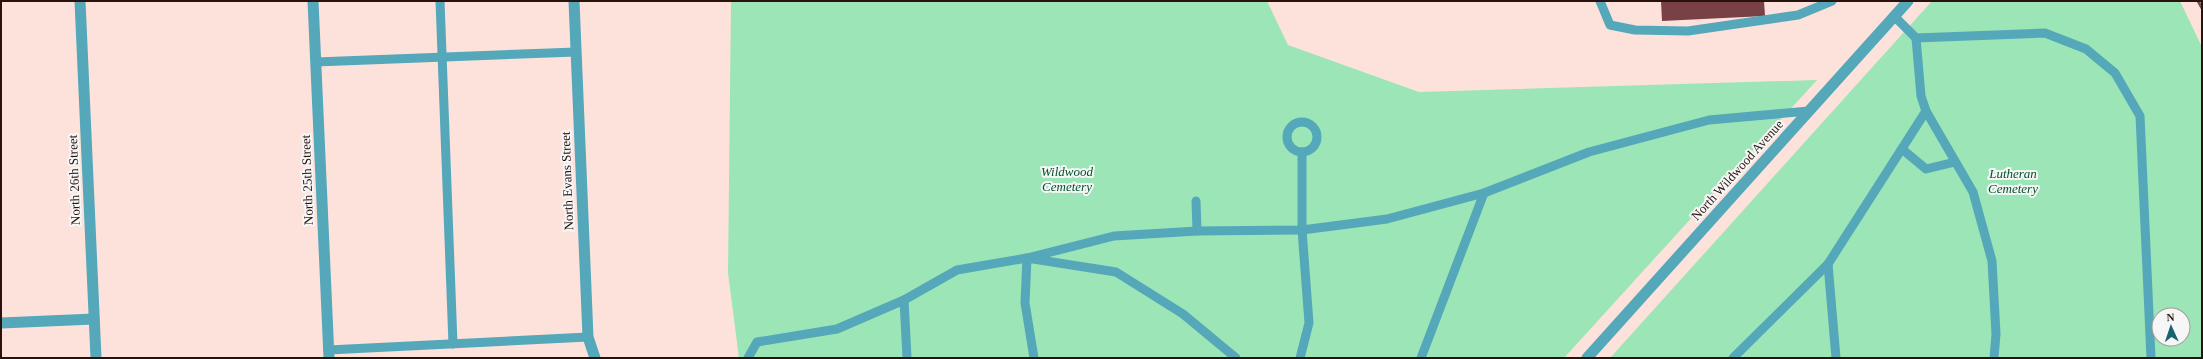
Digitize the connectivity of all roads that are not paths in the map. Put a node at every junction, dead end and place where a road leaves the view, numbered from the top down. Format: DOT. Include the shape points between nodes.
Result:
graph roads {
  1 [pos="80,1"];
  2 [pos="313,1"];
  3 [pos="440,1"];
  4 [pos="574,1"];
  5 [pos="1600,1"];
  6 [pos="1832,1"];
  7 [pos="1908,1"];
  8 [pos="1894,16"];
  9 [pos="1916,38"];
  10 [pos="576,52"];
  11 [pos="443,57"];
  12 [pos="316,62"];
  13 [pos="1926,111"];
  14 [pos="1809,112"];
  15 [pos="1902,149"];
  16 [pos="1302,152"];
  17 [pos="1955,162"];
  18 [pos="1484,193"];
  19 [pos="1196,201"];
  20 [pos="1302,230"];
  21 [pos="1197,231"];
  22 [pos="1027,258"];
  23 [pos="1828,264"];
  24 [pos="904,300"];
  25 [pos="94,319"];
  26 [pos="1,323"];
  27 [pos="588,337"];
  28 [pos="453,344"];
  29 [pos="329,354"];
  30 [pos="96,358"];
  31 [pos="595,358"];
  32 [pos="748,358"];
  33 [pos="907,358"];
  34 [pos="1034,358"];
  35 [pos="1236,358"];
  36 [pos="1300,358"];
  37 [pos="1421,358"];
  38 [pos="1586,358"];
  39 [pos="1733,358"];
  40 [pos="1836,358"];
  41 [pos="1994,358"];
  42 [pos="2151,358"];
  1 -- 25 [label="street, North 26th Street"];
  2 -- 12 [label="street, North 25th Street"];
  3 -- 11 [label="lane"];
  4 -- 10 [label="street, North Evans Street"];
  5 -- 6 [label="lane" via="1610,25 1635,30 1688,31 1798,16"];
  7 -- 8 [label="street, North Wildwood Avenue"];
  8 -- 9 [label="lane"];
  8 -- 14 [label="street, North Wildwood Avenue"];
  9 -- 13 [label="lane" via="1921,96"];
  9 -- 42 [label="lane" via="2046,33 2086,48 2115,73 2140,116"];
  10 -- 11 [label="lane"];
  10 -- 27 [label="street, North Evans Street"];
  11 -- 12 [label="lane"];
  11 -- 28 [label="lane"];
  12 -- 29 [label="street, North 25th Street"];
  13 -- 15 [label="lane"];
  13 -- 17 [label="lane"];
  14 -- 18 [label="lane" via="1710,120 1589,152"];
  14 -- 38 [label="street, North Wildwood Avenue"];
  15 -- 17 [label="lane" via="1926,169"];
  15 -- 23 [label="lane"];
  16 -- 20 [label="lane"];
  17 -- 41 [label="lane" via="1973,192 1992,262 1996,334"];
  18 -- 20 [label="lane" via="1387,219"];
  18 -- 37 [label="lane"];
  19 -- 21 [label="lane"];
  20 -- 21 [label="lane"];
  20 -- 36 [label="lane" via="1309,323"];
  21 -- 22 [label="lane" via="1114,236"];
  22 -- 24 [label="lane" via="957,270"];
  22 -- 34 [label="lane" via="1026,303"];
  22 -- 35 [label="lane" via="1116,272 1183,314"];
  23 -- 39 [label="lane"];
  23 -- 40 [label="lane"];
  24 -- 32 [label="lane" via="837,329 757,342"];
  24 -- 33 [label="lane"];
  25 -- 26 [label="street"];
  25 -- 30 [label="street, North 26th Street"];
  27 -- 28 [label="lane"];
  27 -- 31 [label="street, North Evans Street"];
  28 -- 29 [label="lane"];
}
